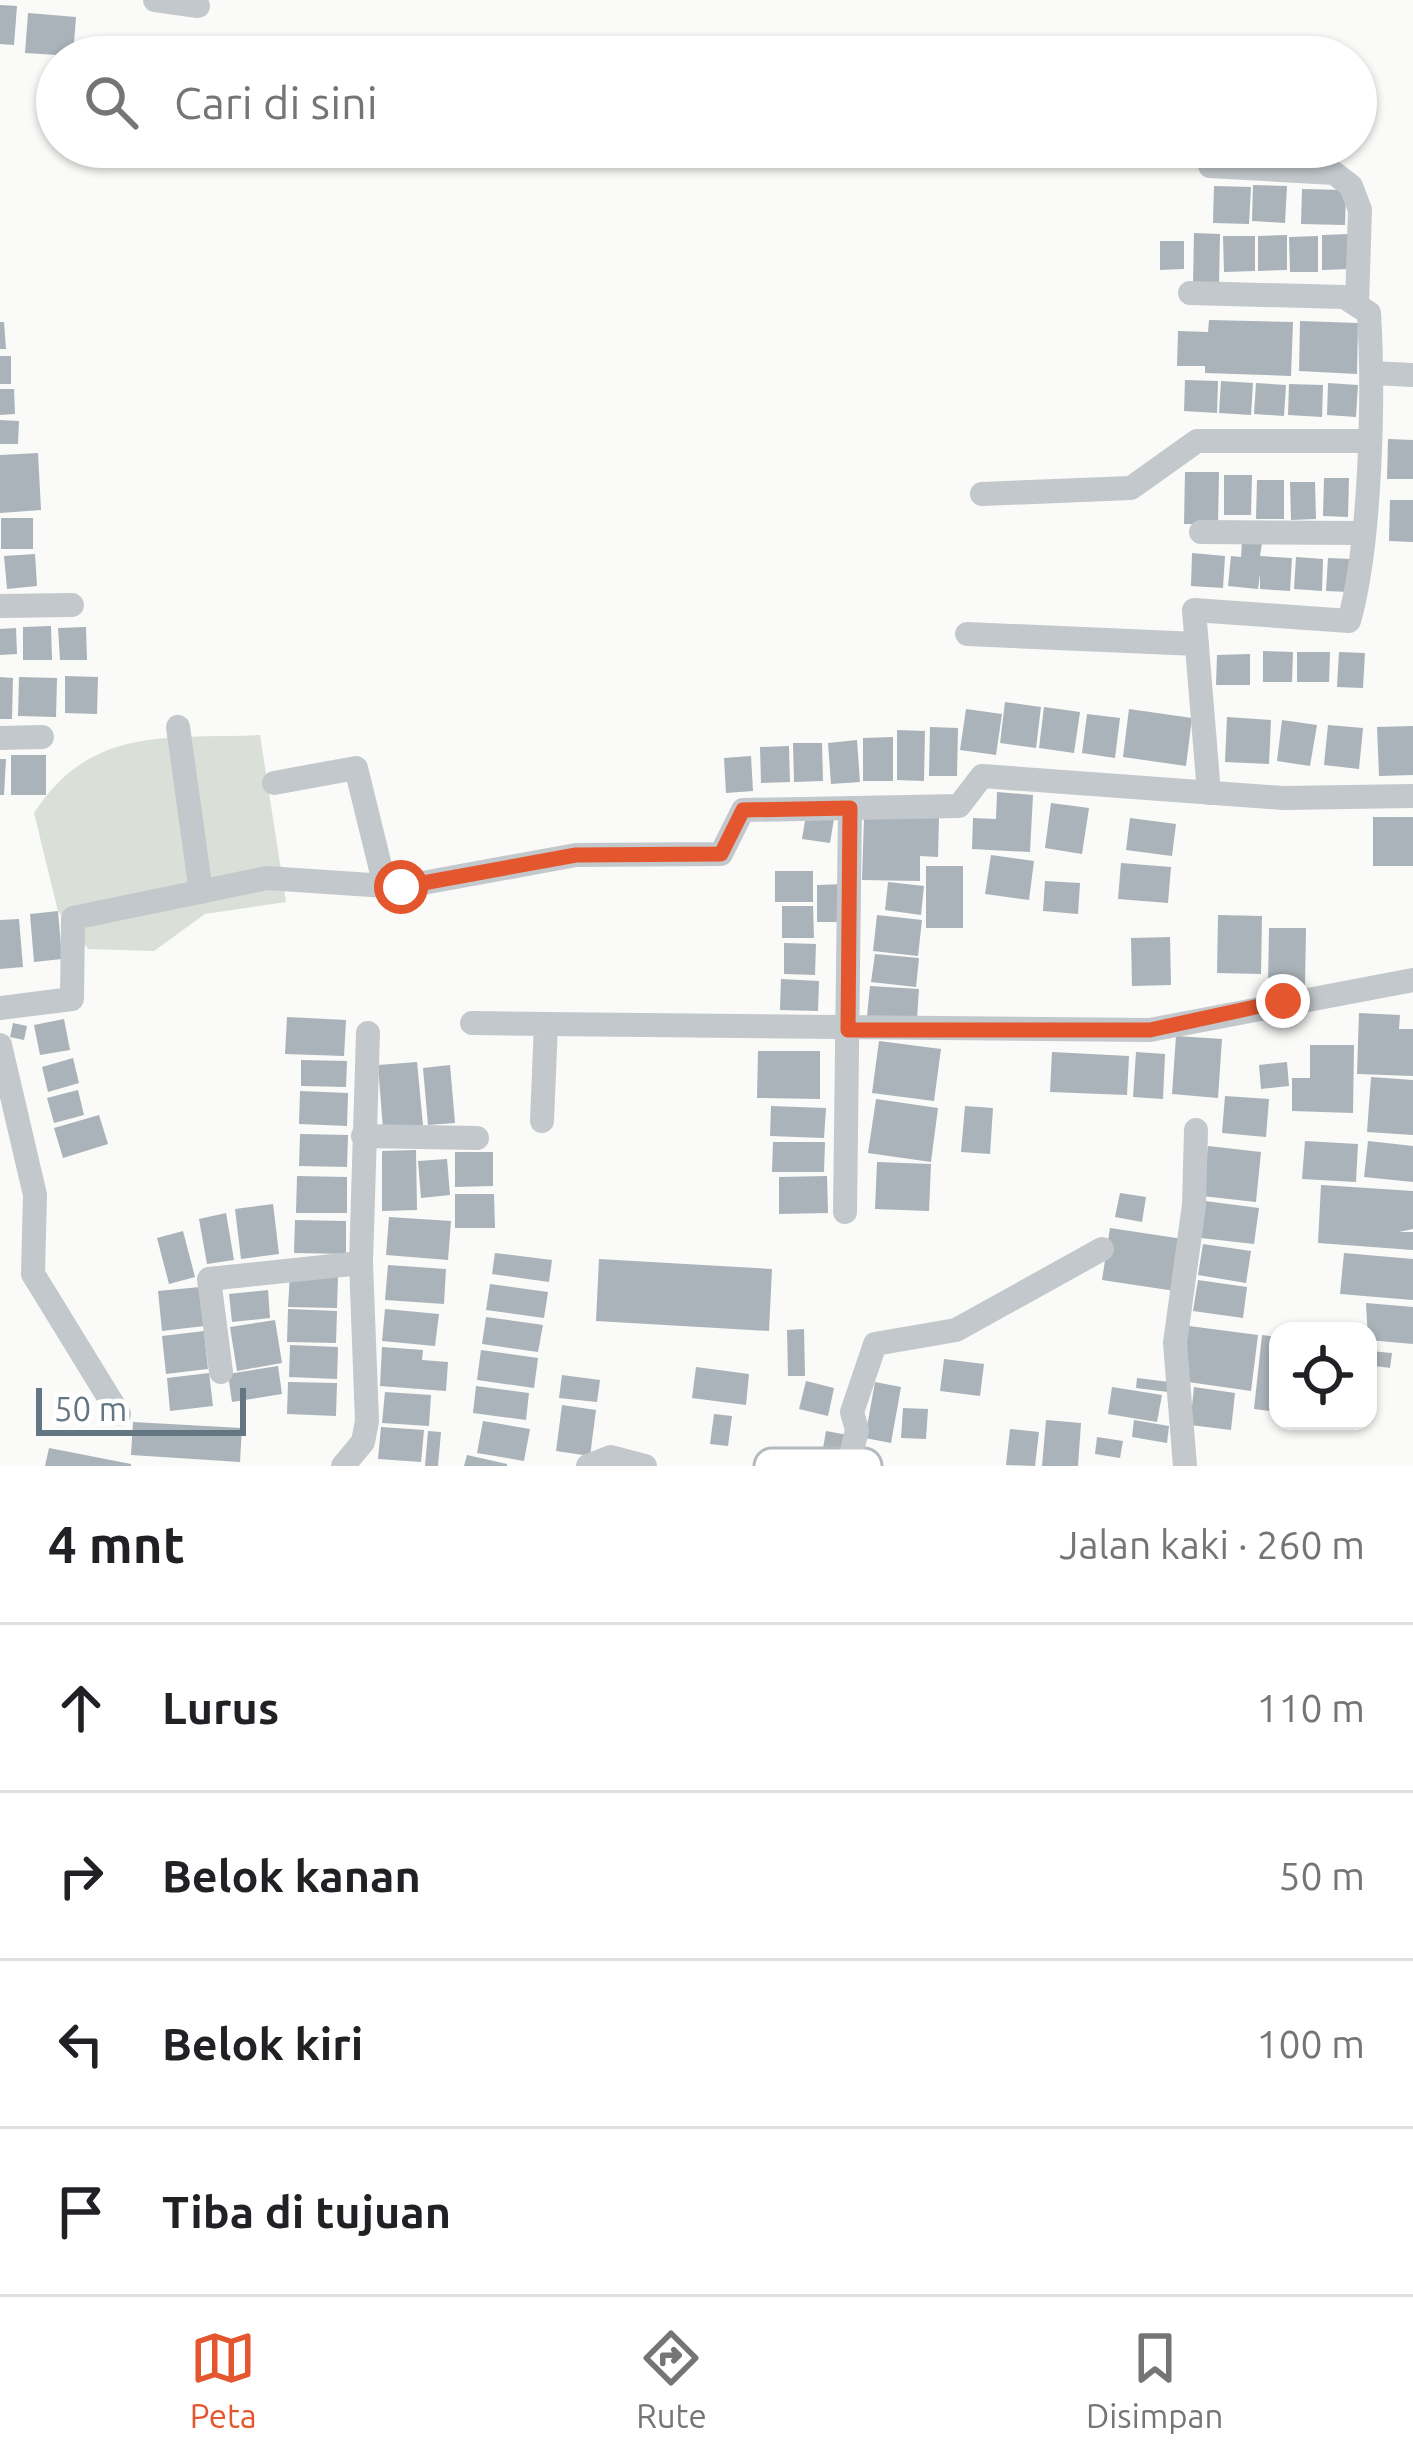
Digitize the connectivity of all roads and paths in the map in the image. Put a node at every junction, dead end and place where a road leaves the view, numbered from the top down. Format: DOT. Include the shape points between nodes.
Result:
graph roads {
  1 [pos="155,0"];
  2 [pos="198,6"];
  3 [pos="1251,168"];
  4 [pos="1190,293"];
  5 [pos="1357,303"];
  6 [pos="1372,373"];
  7 [pos="1413,375"];
  8 [pos="1366,441"];
  9 [pos="982,494"];
  10 [pos="1202,532"];
  11 [pos="1363,533"];
  12 [pos="72,605"];
  13 [pos="0,606"];
  14 [pos="967,634"];
  15 [pos="1197,644"];
  16 [pos="178,727"];
  17 [pos="0,737"];
  18 [pos="42,737"];
  19 [pos="274,783"];
  20 [pos="1209,793"];
  21 [pos="1413,796"];
  22 [pos="850,808"];
  23 [pos="385,886"];
  24 [pos="201,892"];
  25 [pos="1413,980"];
  26 [pos="0,1008"];
  27 [pos="472,1023"];
  28 [pos="546,1024"];
  29 [pos="848,1030"];
  30 [pos="368,1033"];
  31 [pos="0,1045"];
  32 [pos="542,1121"];
  33 [pos="1196,1130"];
  34 [pos="363,1136"];
  35 [pos="477,1138"];
  36 [pos="845,1212"];
  37 [pos="1102,1249"];
  38 [pos="361,1263"];
  39 [pos="221,1372"];
  40 [pos="119,1414"];
  41 [pos="856,1464"];
  42 [pos="343,1466"];
  43 [pos="588,1466"];
  44 [pos="646,1466"];
  45 [pos="772,1466"];
  46 [pos="1185,1466"];
  1 -- 2 [label="street"];
  3 -- 5 [label="street" via="1334,172 1351,186 1360,210"];
  4 -- 5 [label="street"];
  5 -- 6 [label="street" via="1370,313"];
  6 -- 7 [label="street"];
  6 -- 8 [label="street"];
  8 -- 9 [label="street" via="1197,441 1131,488"];
  8 -- 11 [label="street"];
  10 -- 11 [label="street"];
  11 -- 15 [label="street" via="1349,621 1194,610"];
  12 -- 13 [label="street"];
  14 -- 15 [label="street"];
  15 -- 20 [label="street"];
  16 -- 24 [label="street"];
  17 -- 18 [label="street"];
  19 -- 23 [label="street" via="356,768"];
  20 -- 21 [label="street"];
  20 -- 22 [label="street" via="982,776 959,806"];
  22 -- 23 [label="street" via="743,810 721,854 576,855"];
  22 -- 29 [label="street"];
  23 -- 24 [label="street" via="267,878"];
  24 -- 26 [label="street" via="73,917 72,999"];
  25 -- 29 [label="street" via="1150,1030"];
  27 -- 28 [label="street"];
  28 -- 29 [label="street"];
  28 -- 32 [label="street"];
  29 -- 36 [label="street"];
  30 -- 34 [label="street"];
  31 -- 40 [label="street" via="35,1195 33,1274"];
  33 -- 46 [label="street" via="1175,1343"];
  34 -- 35 [label="street"];
  34 -- 38 [label="street"];
  37 -- 41 [label="street" via="956,1330 875,1344 853,1412"];
  38 -- 39 [label="street" via="209,1279"];
  38 -- 42 [label="street" via="366,1432"];
  41 -- 45 [label="street"];
  43 -- 44 [label="street" via="611,1457"];
}
